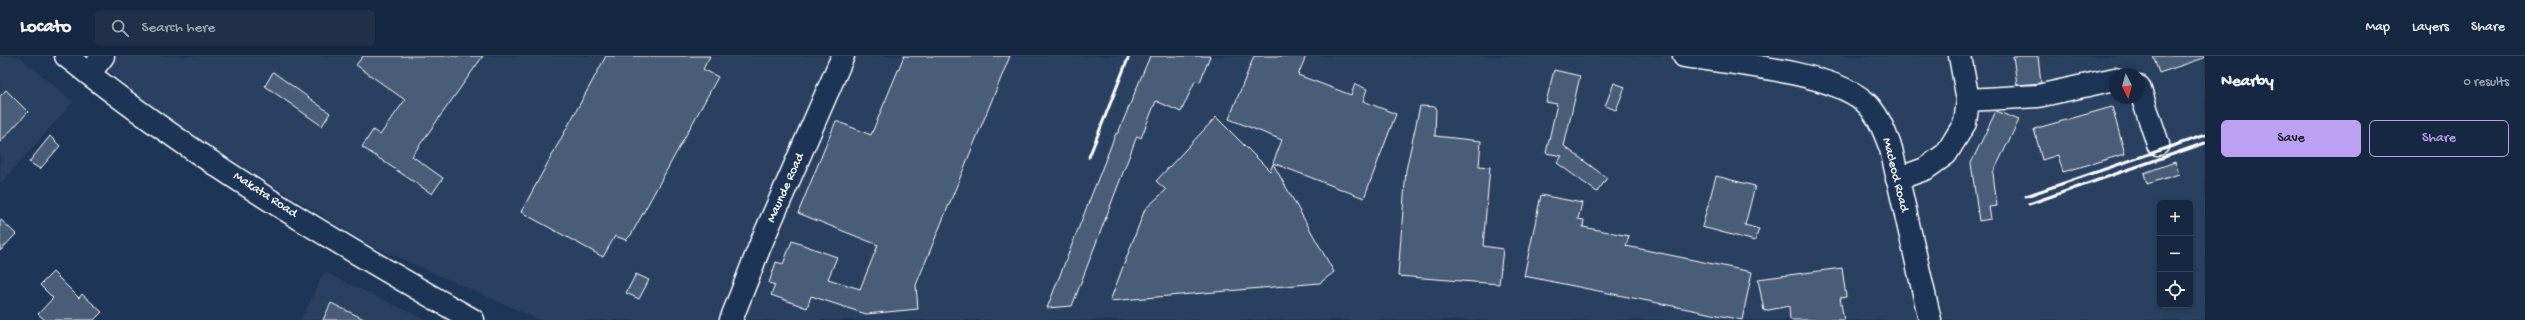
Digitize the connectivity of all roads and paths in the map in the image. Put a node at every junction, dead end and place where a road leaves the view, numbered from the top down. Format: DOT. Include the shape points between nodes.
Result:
graph roads {
  1 [pos="66,56"];
  2 [pos="103,56"];
  3 [pos="843,56"];
  4 [pos="1684,56"];
  5 [pos="1960,56"];
  6 [pos="1784,63"];
  7 [pos="89,74"];
  8 [pos="2109,79"];
  9 [pos="1968,100"];
  10 [pos="2145,100"];
  11 [pos="2158,144"];
  12 [pos="1897,179"];
  13 [pos="473,320"];
  14 [pos="731,320"];
  15 [pos="1930,320"];
  1 -- 7 [label="main road, Makata Road"];
  2 -- 7 [label="main road"];
  3 -- 14 [label="main road, Maunde Road" via="762,241"];
  4 -- 6 [label="main road, Macleod Road"];
  5 -- 9 [label="main road"];
  6 -- 12 [label="main road, Macleod Road" via="1864,101 1881,123 1891,149"];
  7 -- 13 [label="main road, Makata Road" via="161,128 360,257"];
  8 -- 9 [label="main road" via="2038,96"];
  9 -- 12 [label="main road" via="1964,123 1946,154 1925,169"];
  10 -- 11 [label="main road"];
  12 -- 15 [label="main road, Macleod Road"];
}
